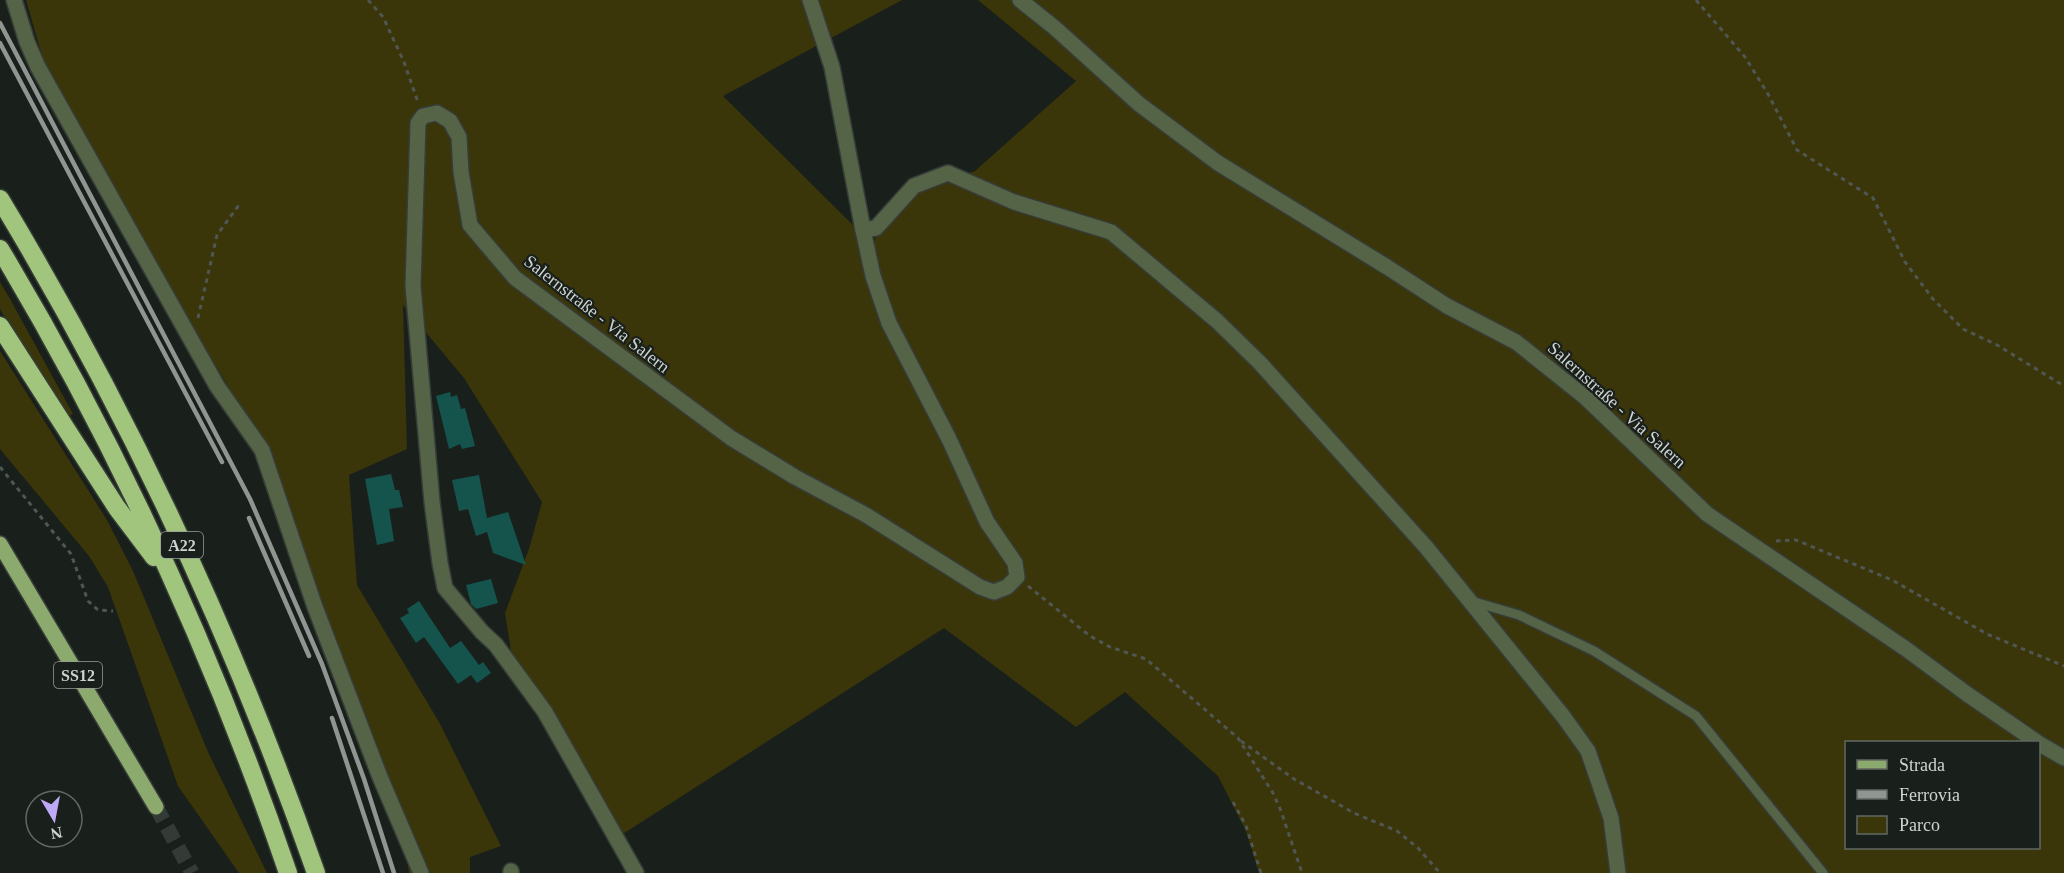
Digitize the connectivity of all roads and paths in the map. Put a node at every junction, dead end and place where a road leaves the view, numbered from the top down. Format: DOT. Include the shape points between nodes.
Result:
graph roads {
  1 [pos="14,0"];
  2 [pos="368,0"];
  3 [pos="810,0"];
  4 [pos="1020,0"];
  5 [pos="1696,0"];
  6 [pos="423,116"];
  7 [pos="0,199"];
  8 [pos="239,205"];
  9 [pos="863,230"];
  10 [pos="0,249"];
  11 [pos="0,326"];
  12 [pos="193,344"];
  13 [pos="2064,386"];
  14 [pos="0,467"];
  15 [pos="1750,543"];
  16 [pos="0,544"];
  17 [pos="1017,577"];
  18 [pos="175,584"];
  19 [pos="1470,601"];
  20 [pos="113,611"];
  21 [pos="2064,666"];
  22 [pos="1238,738"];
  23 [pos="2035,741"];
  24 [pos="2040,744"];
  25 [pos="2064,758"];
  26 [pos="1233,802"];
  27 [pos="156,807"];
  28 [pos="288,873"];
  29 [pos="316,873"];
  30 [pos="421,873"];
  31 [pos="636,873"];
  32 [pos="1261,873"];
  33 [pos="1302,873"];
  34 [pos="1440,873"];
  35 [pos="1618,873"];
  36 [pos="1824,873"];
  1 -- 12 [label="street" via="38,66"];
  2 -- 6 [label="path" via="383,17"];
  3 -- 9 [label="street" via="832,67"];
  4 -- 15 [label="street, Salernstraße - Via Salern" via="1139,104 1218,162 1447,306 1516,342 1586,398 1707,514"];
  5 -- 13 [label="path" via="1745,57 1797,150 1873,198 1905,262 1933,299 1963,329"];
  6 -- 17 [label="street, Salernstraße - Via Salern" via="437,113 450,121 459,137 470,225 515,278 758,455 866,515 980,587 994,592"];
  6 -- 31 [label="street" via="418,123 413,286 432,502 446,588 496,645 545,712"];
  7 -- 29 [label="highway, A22" via="79,338 163,502 257,718"];
  8 -- 12 [label="path" via="217,235"];
  9 -- 17 [label="street" via="889,323 987,522 1015,562"];
  9 -- 19 [label="street" via="876,228 914,186 948,173 1014,202 1111,232 1217,321 1260,363"];
  10 -- 18 [label="highway, A22" via="76,383"];
  11 -- 18 [label="highway" via="117,508"];
  12 -- 30 [label="street" via="262,450 315,606"];
  14 -- 20 [label="path" via="71,554 88,601 98,610"];
  15 -- 21 [label="path" via="1796,540 1892,580 1987,634"];
  15 -- 23 [label="street, Salernstraße - Via Salern"];
  16 -- 27 [label="main road, SS12"];
  17 -- 22 [label="path" via="1090,636 1146,659"];
  18 -- 28 [label="highway, A22" via="233,722"];
  19 -- 35 [label="street" via="1588,751 1611,818"];
  19 -- 36 [label="lane" via="1519,615 1594,651 1696,716"];
  22 -- 33 [label="path" via="1273,793"];
  22 -- 34 [label="path" via="1294,779 1354,813 1397,831"];
  24 -- 25 [label="street, Salernstraße - Via Salern"];
  26 -- 32 [label="path" via="1246,826"];
}
